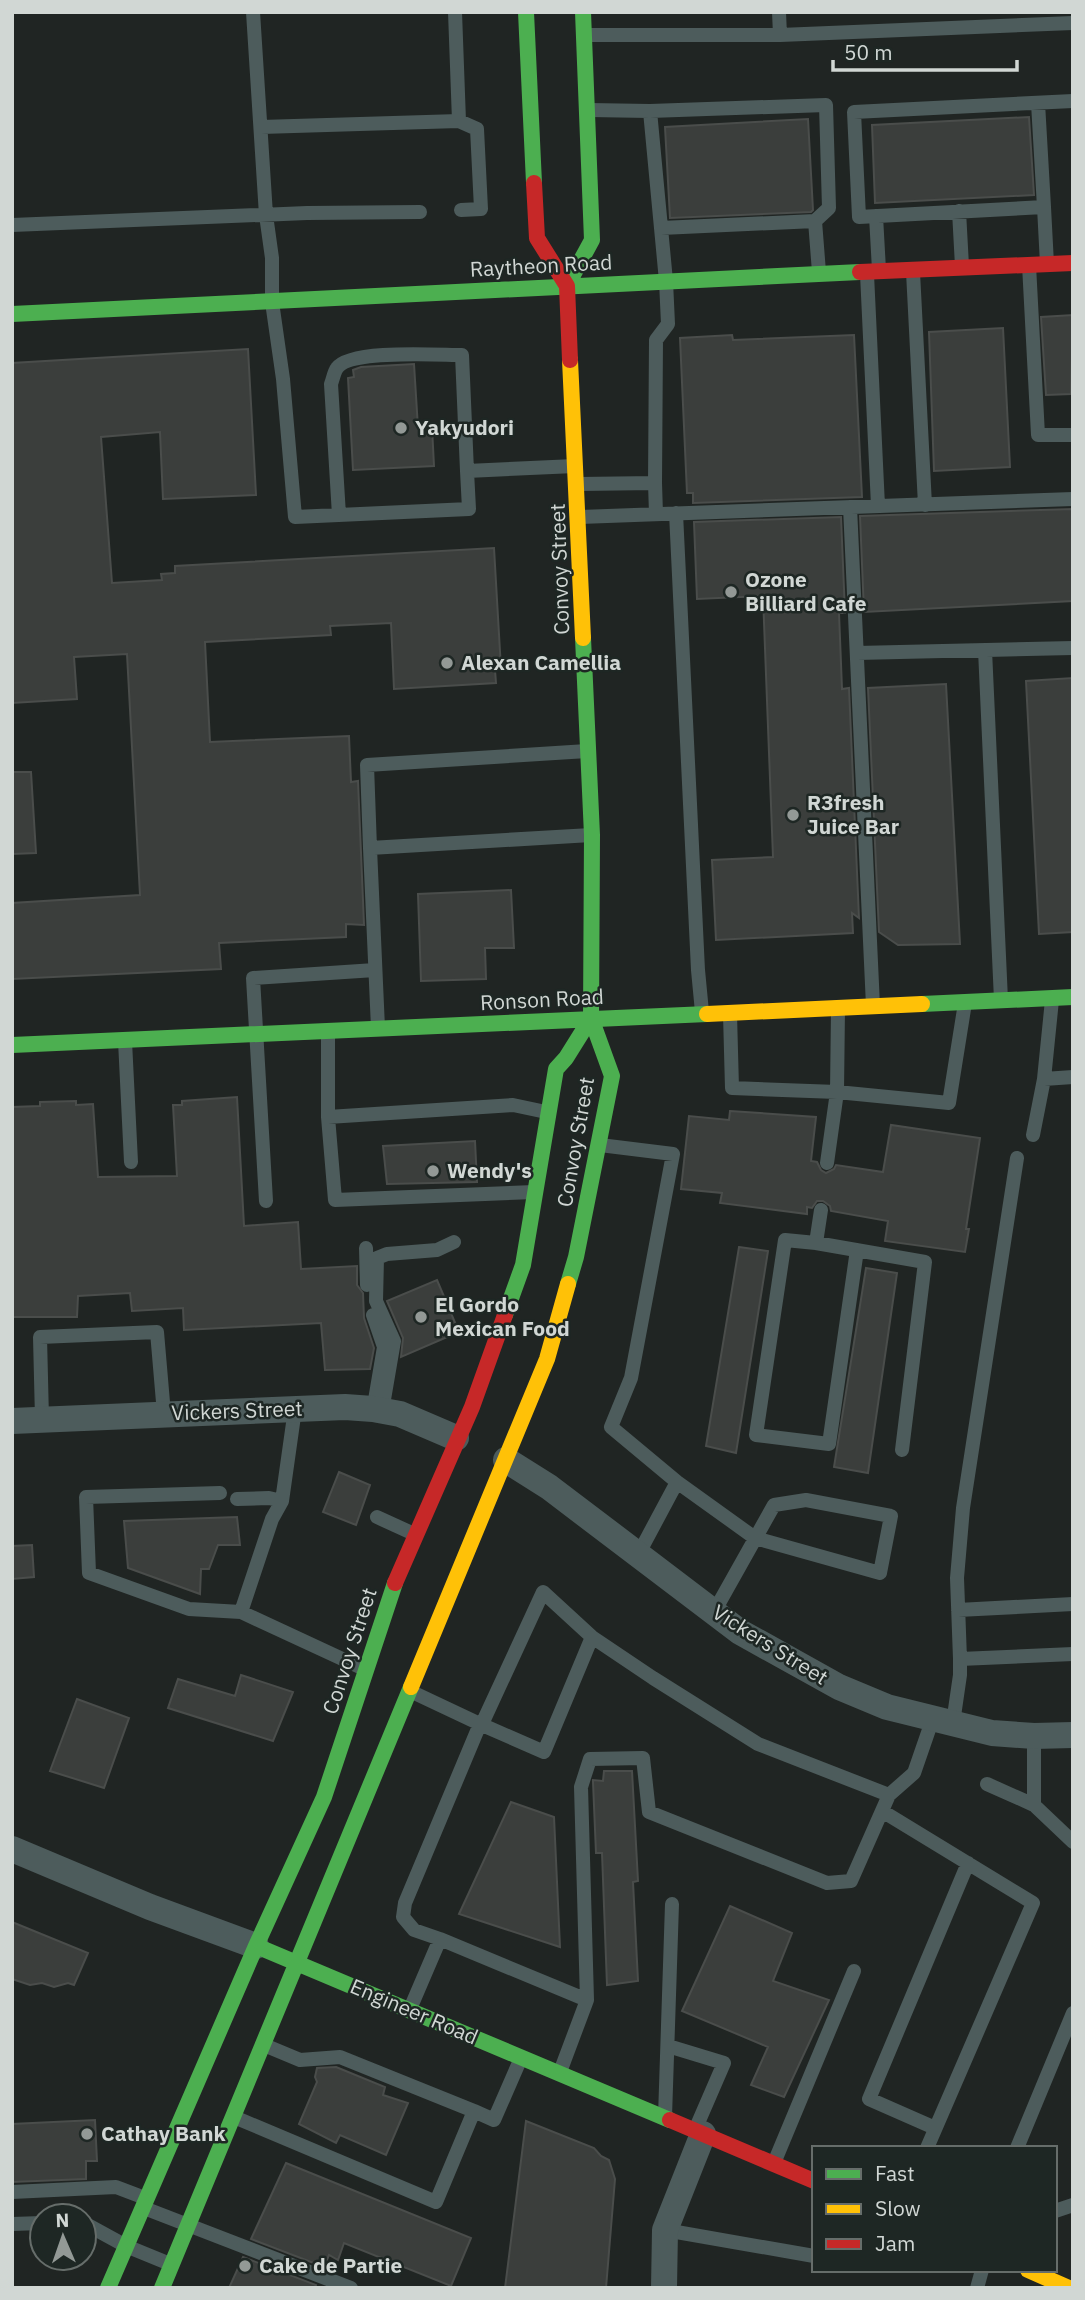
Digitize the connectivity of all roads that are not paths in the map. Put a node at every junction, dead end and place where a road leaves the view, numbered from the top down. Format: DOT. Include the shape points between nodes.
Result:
graph roads {
  1 [pos="253,12"];
  2 [pos="455,12"];
  3 [pos="526,12"];
  4 [pos="583,12"];
  5 [pos="779,12"];
  6 [pos="1073,23"];
  7 [pos="780,35"];
  8 [pos="584,36"];
  9 [pos="1073,101"];
  10 [pos="1038,103"];
  11 [pos="587,110"];
  12 [pos="650,111"];
  13 [pos="459,121"];
  14 [pos="261,127"];
  15 [pos="1044,207"];
  16 [pos="461,210"];
  17 [pos="959,211"];
  18 [pos="420,212"];
  19 [pos="266,215"];
  20 [pos="876,216"];
  21 [pos="816,221"];
  22 [pos="12,225"];
  23 [pos="661,228"];
  24 [pos="1073,263"];
  25 [pos="1047,264"];
  26 [pos="1030,265"];
  27 [pos="962,268"];
  28 [pos="913,270"];
  29 [pos="873,272"];
  30 [pos="819,275"];
  31 [pos="666,281"];
  32 [pos="567,286"];
  33 [pos="272,302"];
  34 [pos="12,314"];
  35 [pos="1073,435"];
  36 [pos="576,466"];
  37 [pos="467,471"];
  38 [pos="655,483"];
  39 [pos="577,484"];
  40 [pos="1073,499"];
  41 [pos="925,505"];
  42 [pos="878,506"];
  43 [pos="850,507"];
  44 [pos="676,513"];
  45 [pos="656,514"];
  46 [pos="339,515"];
  47 [pos="579,517"];
  48 [pos="1073,648"];
  49 [pos="985,650"];
  50 [pos="857,653"];
  51 [pos="589,751"];
  52 [pos="593,835"];
  53 [pos="370,848"];
  54 [pos="375,970"];
  55 [pos="1073,997"];
  56 [pos="1052,998"];
  57 [pos="1001,1000"];
  58 [pos="965,1002"];
  59 [pos="873,1006"];
  60 [pos="838,1008"];
  61 [pos="730,1012"];
  62 [pos="702,1014"];
  63 [pos="591,1018"];
  64 [pos="378,1028"];
  65 [pos="328,1030"];
  66 [pos="256,1034"];
  67 [pos="125,1040"];
  68 [pos="12,1045"];
  69 [pos="1073,1077"];
  70 [pos="1044,1079"];
  71 [pos="837,1092"];
  72 [pos="549,1112"];
  73 [pos="328,1117"];
  74 [pos="1033,1135"];
  75 [pos="599,1144"];
  76 [pos="1017,1158"];
  77 [pos="131,1163"];
  78 [pos="827,1163"];
  79 [pos="535,1192"];
  80 [pos="266,1201"];
  81 [pos="821,1210"];
  82 [pos="454,1242"];
  83 [pos="816,1243"];
  84 [pos="366,1248"];
  85 [pos="857,1250"];
  86 [pos="523,1265"];
  87 [pos="509,1354"];
  88 [pos="295,1409"];
  89 [pos="378,1410"];
  90 [pos="164,1414"];
  91 [pos="42,1419"];
  92 [pos="12,1420"];
  93 [pos="499,1434"];
  94 [pos="462,1444"];
  95 [pos="902,1450"];
  96 [pos="506,1460"];
  97 [pos="677,1482"];
  98 [pos="220,1493"];
  99 [pos="237,1499"];
  100 [pos="282,1501"];
  101 [pos="377,1517"];
  102 [pos="415,1534"];
  103 [pos="755,1538"];
  104 [pos="638,1555"];
  105 [pos="1073,1604"];
  106 [pos="958,1610"];
  107 [pos="241,1612"];
  108 [pos="714,1612"];
  109 [pos="424,1616"];
  110 [pos="592,1637"];
  111 [pos="430,1639"];
  112 [pos="1073,1654"];
  113 [pos="960,1659"];
  114 [pos="365,1670"];
  115 [pos="408,1691"];
  116 [pos="943,1721"];
  117 [pos="481,1724"];
  118 [pos="1073,1735"];
  119 [pos="1034,1736"];
  120 [pos="987,1784"];
  121 [pos="889,1795"];
  122 [pos="1034,1805"];
  123 [pos="882,1811"];
  124 [pos="1073,1843"];
  125 [pos="12,1849"];
  126 [pos="968,1863"];
  127 [pos="672,1904"];
  128 [pos="440,1939"];
  129 [pos="256,1946"];
  130 [pos="298,1964"];
  131 [pos="854,1971"];
  132 [pos="587,2000"];
  133 [pos="409,2010"];
  134 [pos="1073,2014"];
  135 [pos="263,2044"];
  136 [pos="668,2046"];
  137 [pos="521,2057"];
  138 [pos="559,2073"];
  139 [pos="474,2111"];
  140 [pos="233,2116"];
  141 [pos="665,2118"];
  142 [pos="935,2129"];
  143 [pos="699,2132"];
  144 [pos="927,2146"];
  145 [pos="1018,2146"];
  146 [pos="774,2164"];
  147 [pos="812,2180"];
  148 [pos="12,2192"];
  149 [pos="145,2203"];
  150 [pos="188,2224"];
  151 [pos="98,2230"];
  152 [pos="665,2230"];
  153 [pos="127,2246"];
  154 [pos="812,2256"];
  155 [pos="172,2264"];
  156 [pos="1032,2272"];
  157 [pos="1064,2287"];
  158 [pos="108,2288"];
  159 [pos="162,2288"];
  160 [pos="351,2288"];
  161 [pos="664,2288"];
  1 -- 14 [label="lane"];
  2 -- 13 [label="lane"];
  3 -- 32 [label="main road, Convoy Street" via="537,238"];
  4 -- 8 [label="main road"];
  5 -- 7 [label="lane"];
  6 -- 7 [label="lane"];
  7 -- 8 [label="lane"];
  8 -- 11 [label="main road"];
  9 -- 10 [label="lane"];
  10 -- 15 [label="lane"];
  10 -- 20 [label="lane" via="853,112 859,217"];
  11 -- 12 [label="lane"];
  11 -- 32 [label="main road" via="592,240"];
  12 -- 21 [label="lane" via="826,105 829,208"];
  12 -- 23 [label="lane"];
  13 -- 14 [label="lane"];
  13 -- 16 [label="lane" via="477,129 481,209"];
  14 -- 19 [label="lane"];
  15 -- 17 [label="lane"];
  15 -- 25 [label="lane"];
  17 -- 20 [label="lane"];
  17 -- 27 [label="lane"];
  18 -- 19 [label="lane"];
  19 -- 22 [label="lane"];
  19 -- 33 [label="lane"];
  20 -- 29 [label="lane"];
  21 -- 23 [label="lane"];
  21 -- 30 [label="lane"];
  23 -- 31 [label="lane"];
  24 -- 25 [label="main road, Raytheon Road"];
  25 -- 26 [label="main road, Raytheon Road"];
  26 -- 27 [label="main road, Raytheon Road"];
  26 -- 35 [label="lane" via="1038,435"];
  27 -- 28 [label="main road, Raytheon Road"];
  28 -- 29 [label="main road, Raytheon Road"];
  28 -- 41 [label="lane"];
  29 -- 30 [label="main road, Raytheon Road"];
  29 -- 42 [label="lane"];
  30 -- 31 [label="main road, Raytheon Road"];
  31 -- 32 [label="main road, Raytheon Road"];
  31 -- 38 [label="lane" via="668,324 656,340"];
  32 -- 33 [label="main road, Raytheon Road"];
  32 -- 36 [label="main road, Convoy Street"];
  33 -- 34 [label="main road, Raytheon Road"];
  33 -- 46 [label="lane" via="295,517"];
  36 -- 37 [label="lane"];
  36 -- 39 [label="main road, Convoy Street"];
  37 -- 46 [label="lane" via="469,509"];
  37 -- 46 [label="lane" via="462,355 351,358 337,367 331,384"];
  38 -- 39 [label="lane"];
  38 -- 45 [label="lane"];
  39 -- 47 [label="main road, Convoy Street"];
  40 -- 41 [label="lane"];
  41 -- 42 [label="lane"];
  42 -- 43 [label="lane"];
  43 -- 44 [label="lane"];
  43 -- 50 [label="lane"];
  44 -- 45 [label="lane"];
  44 -- 62 [label="lane"];
  45 -- 47 [label="lane"];
  47 -- 51 [label="main road, Convoy Street"];
  48 -- 49 [label="lane"];
  49 -- 50 [label="lane"];
  49 -- 57 [label="lane"];
  50 -- 59 [label="lane"];
  51 -- 52 [label="main road, Convoy Street"];
  51 -- 53 [label="lane" via="367,765"];
  52 -- 53 [label="lane"];
  52 -- 63 [label="main road, Convoy Street"];
  53 -- 54 [label="lane"];
  54 -- 64 [label="lane"];
  54 -- 66 [label="lane" via="253,978"];
  55 -- 56 [label="main road, Ronson Road"];
  56 -- 57 [label="main road, Ronson Road"];
  56 -- 70 [label="lane"];
  57 -- 58 [label="main road, Ronson Road"];
  58 -- 59 [label="main road, Ronson Road"];
  58 -- 71 [label="lane" via="949,1103"];
  59 -- 60 [label="main road, Ronson Road"];
  60 -- 61 [label="main road, Ronson Road"];
  60 -- 71 [label="lane"];
  61 -- 62 [label="main road, Ronson Road"];
  61 -- 71 [label="lane" via="732,1088"];
  62 -- 63 [label="main road, Ronson Road"];
  63 -- 64 [label="main road, Ronson Road"];
  63 -- 72 [label="main road, Convoy Street" via="556,1069"];
  63 -- 75 [label="main road, Convoy Street" via="611,1076"];
  64 -- 65 [label="main road, Ronson Road"];
  65 -- 66 [label="main road, Ronson Road"];
  65 -- 73 [label="lane"];
  66 -- 67 [label="main road, Ronson Road"];
  66 -- 80 [label="lane"];
  67 -- 68 [label="main road, Ronson Road"];
  67 -- 77 [label="lane"];
  69 -- 70 [label="lane"];
  70 -- 74 [label="lane"];
  71 -- 78 [label="lane"];
  72 -- 73 [label="lane" via="513,1105"];
  72 -- 79 [label="main road, Convoy Street"];
  73 -- 79 [label="lane" via="335,1200"];
  75 -- 96 [label="main road, Convoy Street" via="565,1303"];
  75 -- 97 [label="lane" via="673,1154 631,1378 611,1427"];
  76 -- 106 [label="lane" via="963,1508"];
  79 -- 86 [label="main road, Convoy Street"];
  81 -- 83 [label="lane"];
  82 -- 89 [label="lane" via="437,1250 377,1258 376,1301 394,1341"];
  83 -- 85 [label="lane"];
  83 -- 85 [label="lane" via="785,1240 755,1435 829,1444"];
  84 -- 89 [label="lane" via="367,1299 384,1347"];
  85 -- 95 [label="lane" via="925,1262"];
  86 -- 87 [label="main road"];
  86 -- 94 [label="main road, Convoy Street"];
  88 -- 89 [label="street, Vickers Street"];
  88 -- 90 [label="street, Vickers Street"];
  88 -- 100 [label="lane"];
  89 -- 94 [label="street, Vickers Street" via="400,1414"];
  90 -- 91 [label="street, Vickers Street"];
  90 -- 91 [label="lane" via="157,1332 40,1337"];
  91 -- 92 [label="street, Vickers Street"];
  93 -- 96 [label="main road"];
  94 -- 102 [label="main road, Convoy Street"];
  96 -- 104 [label="street, Vickers Street"];
  96 -- 111 [label="main road, Convoy Street"];
  97 -- 103 [label="lane"];
  97 -- 104 [label="lane"];
  98 -- 107 [label="lane" via="86,1497 89,1573 189,1608"];
  99 -- 100 [label="lane"];
  100 -- 107 [label="lane"];
  101 -- 102 [label="lane"];
  102 -- 114 [label="main road, Convoy Street"];
  103 -- 103 [label="lane" via="774,1505 806,1500 891,1517 880,1573"];
  103 -- 108 [label="lane"];
  104 -- 108 [label="street, Vickers Street"];
  105 -- 106 [label="lane"];
  106 -- 113 [label="lane"];
  107 -- 114 [label="lane"];
  108 -- 116 [label="street, Vickers Street" via="740,1632 839,1688 887,1707"];
  109 -- 111 [label="main road"];
  110 -- 117 [label="lane" via="544,1752"];
  110 -- 117 [label="lane" via="543,1592"];
  110 -- 121 [label="lane" via="758,1744"];
  111 -- 115 [label="main road, Convoy Street"];
  112 -- 113 [label="lane"];
  113 -- 116 [label="lane" via="960,1675"];
  114 -- 129 [label="main road, Convoy Street" via="324,1797"];
  115 -- 117 [label="lane"];
  115 -- 130 [label="main road, Convoy Street"];
  116 -- 119 [label="street, Vickers Street" via="992,1733"];
  116 -- 121 [label="lane" via="914,1773"];
  117 -- 128 [label="lane" via="405,1903 403,1917 414,1930"];
  118 -- 119 [label="street, Vickers Street"];
  119 -- 122 [label="lane"];
  120 -- 122 [label="lane"];
  121 -- 123 [label="lane"];
  122 -- 124 [label="lane"];
  123 -- 126 [label="lane"];
  123 -- 132 [label="lane" via="851,1881 827,1883 649,1812 643,1758 590,1759 581,1787"];
  125 -- 129 [label="street, Engineer Road" via="150,1908"];
  126 -- 142 [label="lane" via="1033,1903"];
  126 -- 142 [label="lane" via="869,2099"];
  127 -- 136 [label="lane"];
  128 -- 132 [label="lane"];
  128 -- 133 [label="lane"];
  129 -- 130 [label="main road, Engineer Road"];
  129 -- 149 [label="main road, Convoy Street"];
  130 -- 133 [label="main road, Engineer Road"];
  130 -- 135 [label="main road, Convoy Street"];
  131 -- 146 [label="lane"];
  132 -- 138 [label="lane"];
  133 -- 137 [label="main road, Engineer Road"];
  134 -- 145 [label="lane"];
  135 -- 139 [label="lane" via="300,2060 340,2057"];
  135 -- 140 [label="main road, Convoy Street"];
  136 -- 141 [label="lane"];
  136 -- 143 [label="lane" via="724,2063"];
  137 -- 138 [label="main road, Engineer Road"];
  137 -- 139 [label="lane" via="494,2120"];
  138 -- 141 [label="main road, Engineer Road"];
  139 -- 140 [label="lane" via="436,2202"];
  140 -- 150 [label="main road, Convoy Street"];
  141 -- 143 [label="main road, Engineer Road"];
  142 -- 144 [label="lane"];
  143 -- 146 [label="main road, Engineer Road"];
  143 -- 152 [label="street"];
  146 -- 147 [label="main road, Engineer Road"];
  148 -- 149 [label="lane" via="116,2187"];
  149 -- 150 [label="lane"];
  149 -- 153 [label="main road, Convoy Street"];
  150 -- 155 [label="main road, Convoy Street"];
  150 -- 160 [label="lane"];
  151 -- 153 [label="lane"];
  152 -- 154 [label="lane"];
  152 -- 161 [label="street"];
  153 -- 155 [label="lane"];
  153 -- 158 [label="main road, Convoy Street"];
  155 -- 159 [label="main road, Convoy Street"];
  156 -- 157 [label="main road"];
}
